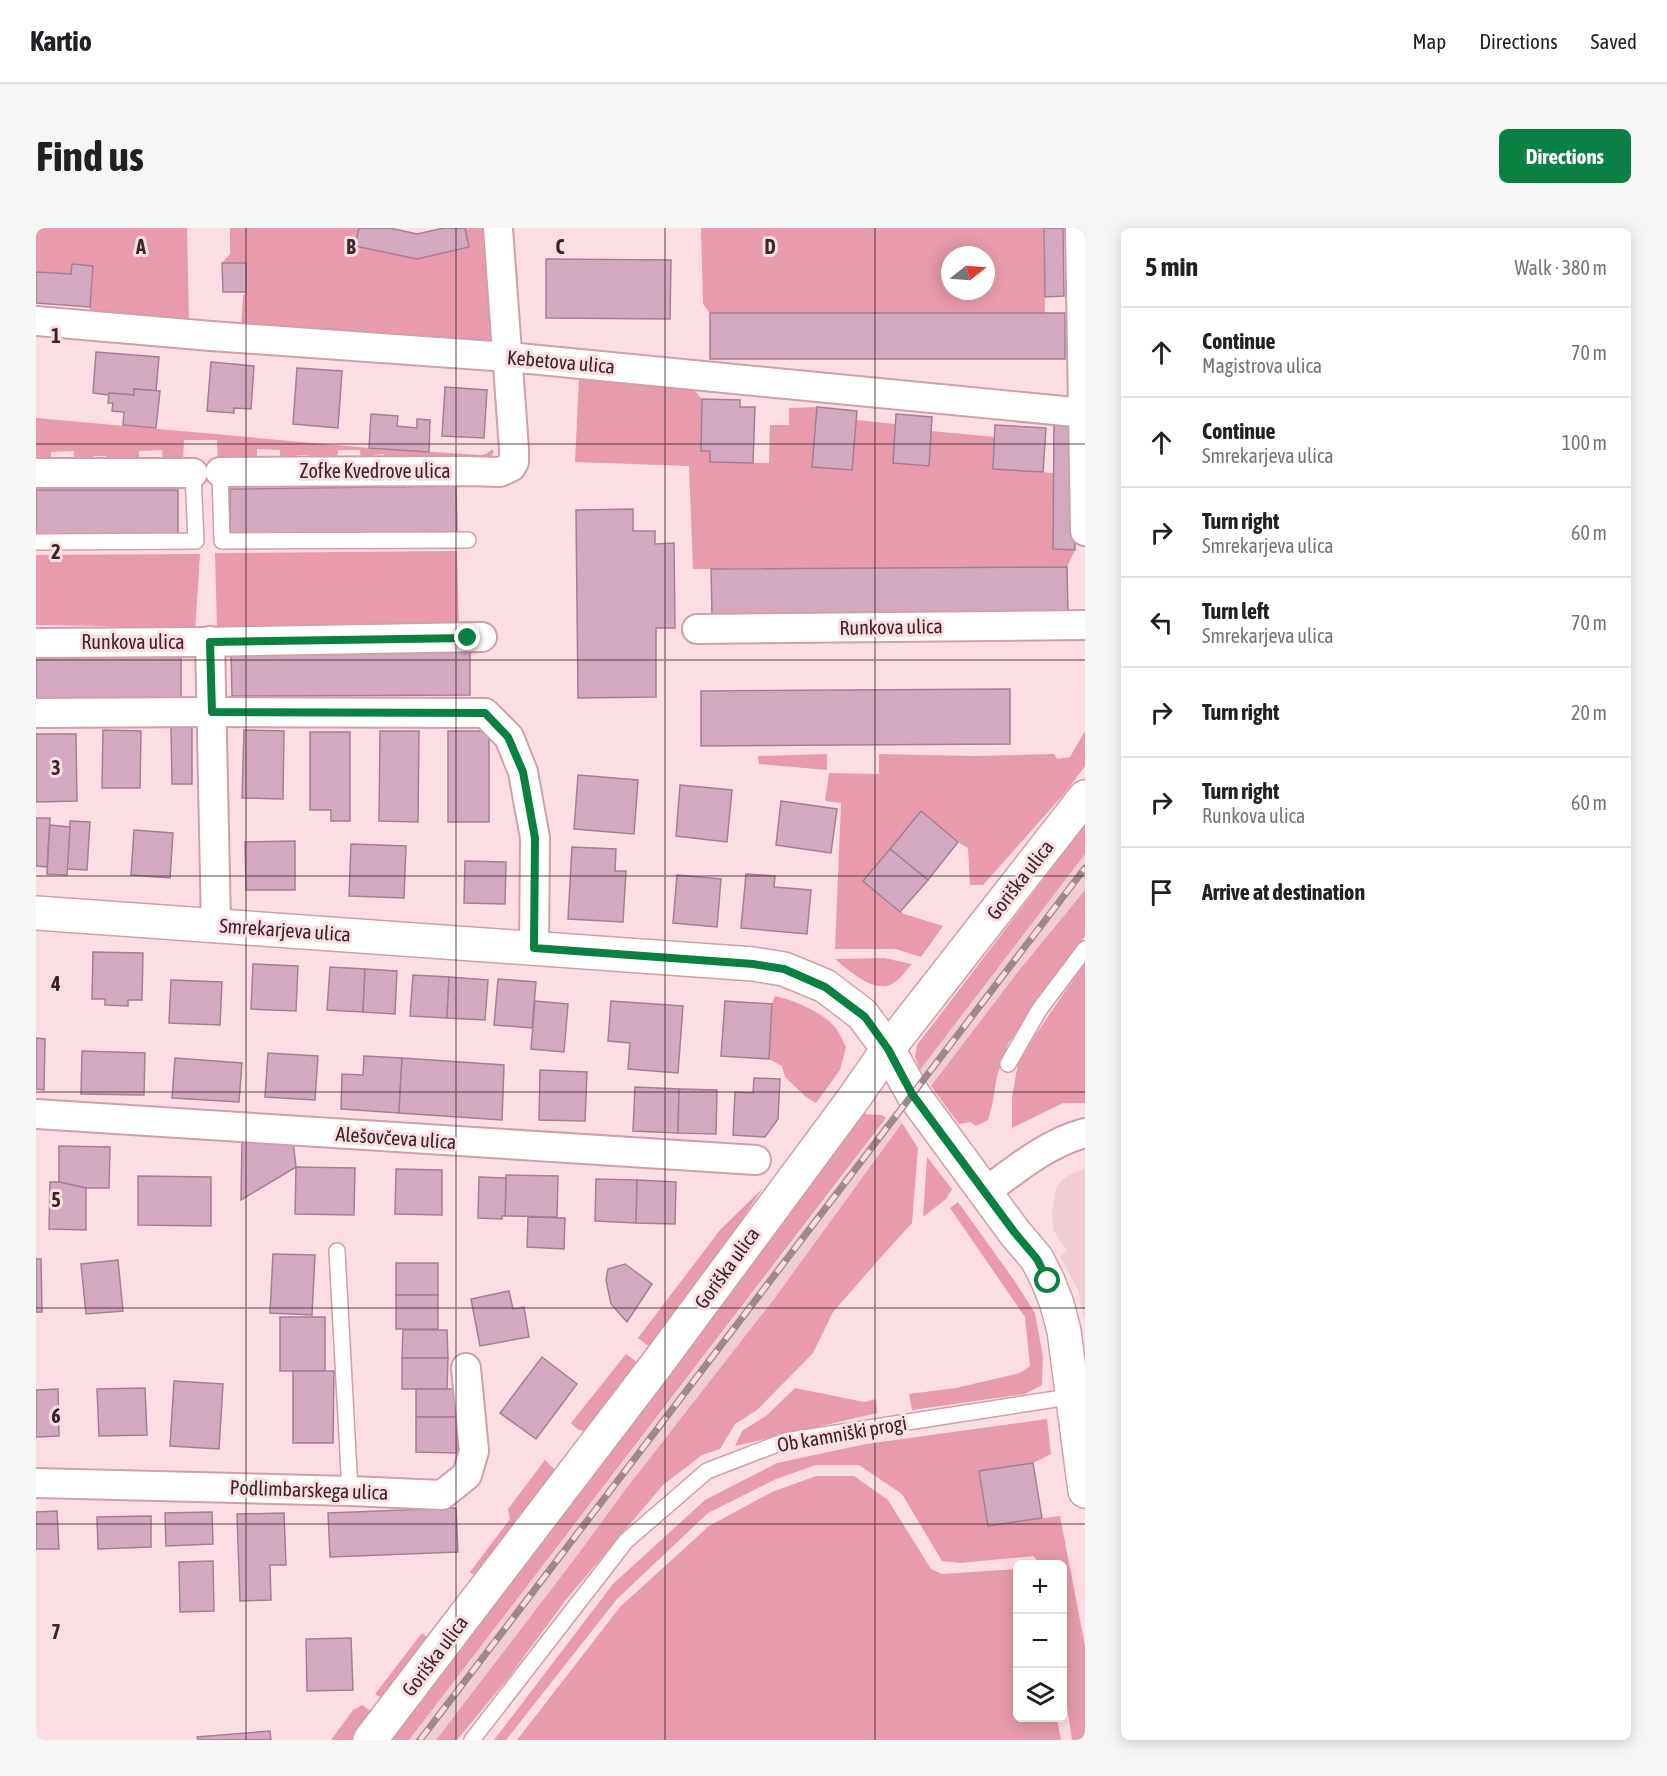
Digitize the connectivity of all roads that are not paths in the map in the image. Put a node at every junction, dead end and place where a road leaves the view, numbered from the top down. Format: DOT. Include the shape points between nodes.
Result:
graph roads {
  1 [pos="498,228"];
  2 [pos="1080,228"];
  3 [pos="36,321"];
  4 [pos="508,357"];
  5 [pos="1084,413"];
  6 [pos="206,472"];
  7 [pos="36,473"];
  8 [pos="1085,531"];
  9 [pos="468,540"];
  10 [pos="36,542"];
  11 [pos="1085,625"];
  12 [pos="697,629"];
  13 [pos="482,637"];
  14 [pos="210,642"];
  15 [pos="36,643"];
  16 [pos="212,712"];
  17 [pos="36,713"];
  18 [pos="1085,797"];
  19 [pos="36,913"];
  20 [pos="216,926"];
  21 [pos="534,948"];
  22 [pos="1085,950"];
  23 [pos="888,1049"];
  24 [pos="1008,1064"];
  25 [pos="36,1114"];
  26 [pos="1085,1132"];
  27 [pos="756,1160"];
  28 [pos="985,1192"];
  29 [pos="337,1251"];
  30 [pos="466,1368"];
  31 [pos="1079,1396"];
  32 [pos="36,1483"];
  33 [pos="350,1491"];
  34 [pos="1085,1491"];
  35 [pos="370,1740"];
  36 [pos="472,1740"];
  1 -- 4 [label="street"];
  2 -- 5 [label="street"];
  3 -- 4 [label="street, Kebetova ulica"];
  4 -- 5 [label="street, Kebetova ulica"];
  4 -- 6 [label="street, Zofke Kvedrove ulica" via="514,462 500,472"];
  5 -- 8 [label="street"];
  6 -- 7 [label="street, Zofke Kvedrove ulica"];
  6 -- 9 [label="lane" via="222,541"];
  6 -- 10 [label="lane" via="196,541"];
  11 -- 12 [label="street, Runkova ulica"];
  13 -- 14 [label="street, Runkova ulica"];
  14 -- 15 [label="street, Runkova ulica"];
  14 -- 16 [label="street"];
  16 -- 17 [label="street"];
  16 -- 20 [label="street"];
  16 -- 21 [label="street" via="485,713 508,737 523,772 535,838"];
  18 -- 23 [label="street, Goriška ulica"];
  19 -- 20 [label="street, Smrekarjeva ulica"];
  20 -- 21 [label="street, Smrekarjeva ulica"];
  21 -- 23 [label="street, Smrekarjeva ulica" via="784,969 825,987 862,1014"];
  22 -- 24 [label="lane" via="1039,1010"];
  23 -- 28 [label="street, Smrekarjeva ulica" via="912,1094"];
  23 -- 35 [label="street, Goriška ulica" via="650,1374"];
  25 -- 27 [label="street, Alešovčeva ulica"];
  26 -- 28 [label="street" via="1036,1155"];
  28 -- 31 [label="street, Smrekarjeva ulica" via="1037,1259 1048,1281"];
  29 -- 33 [label="lane"];
  30 -- 33 [label="street, Podlimbarskega ulica" via="474,1451 467,1475 442,1495"];
  31 -- 34 [label="street, Smrekarjeva ulica"];
  31 -- 36 [label="lane, Ob kamniški progi" via="785,1441 707,1472 626,1541"];
  32 -- 33 [label="street, Podlimbarskega ulica"];
}
